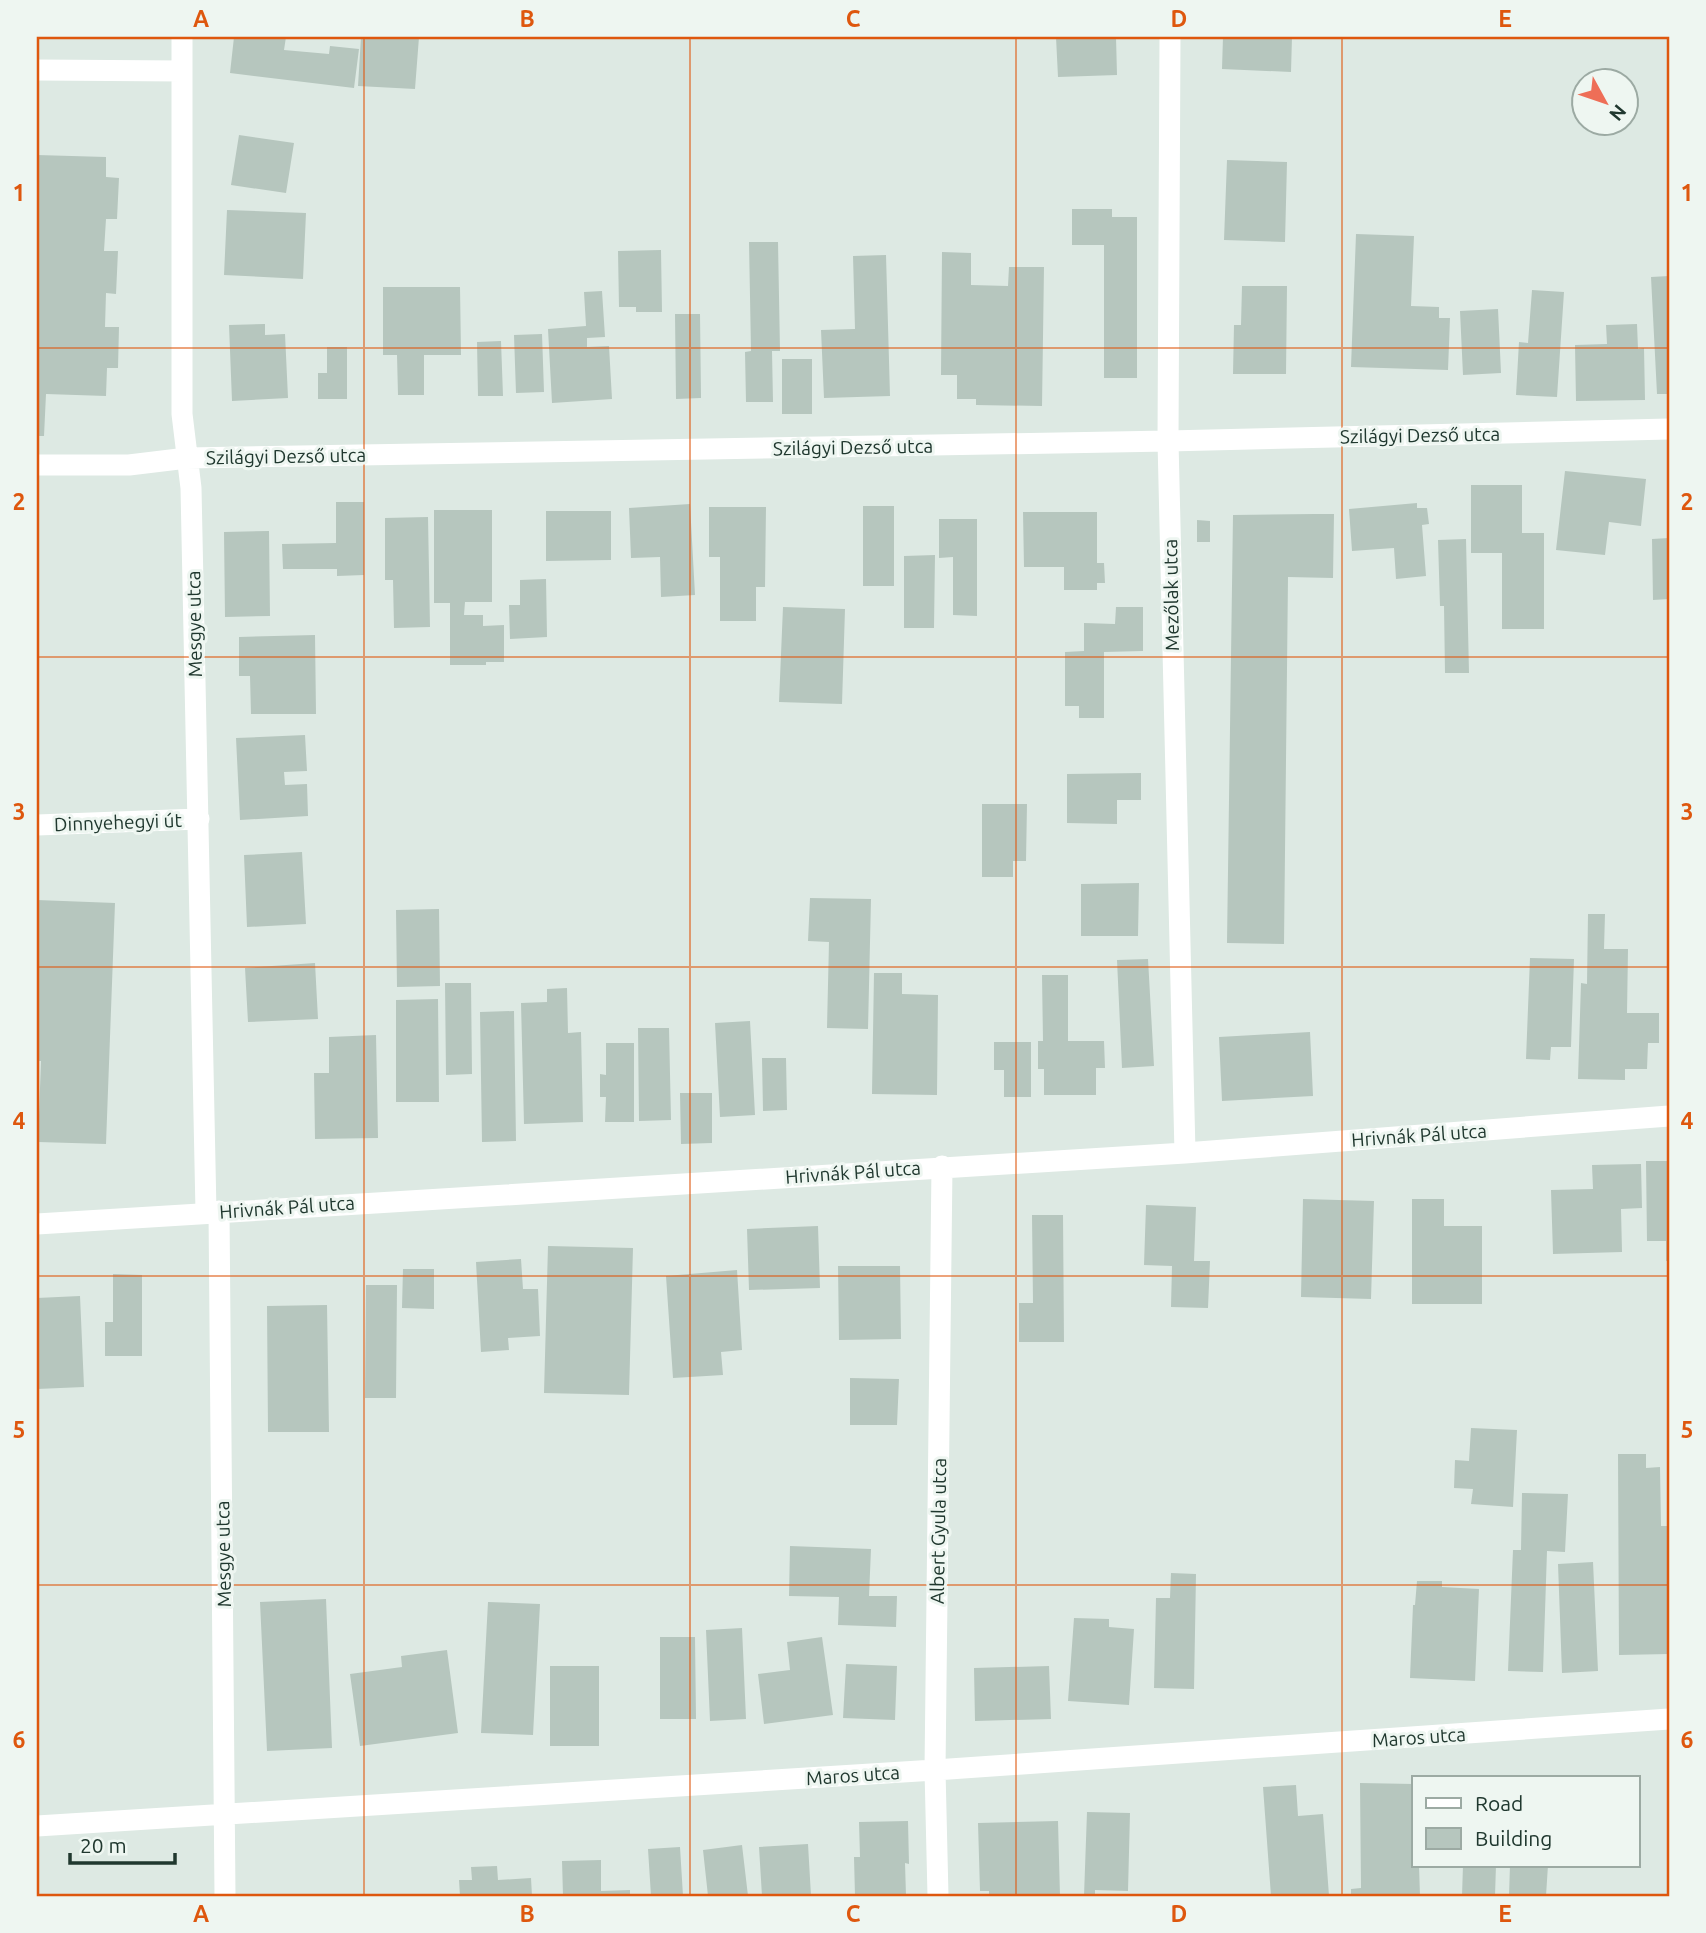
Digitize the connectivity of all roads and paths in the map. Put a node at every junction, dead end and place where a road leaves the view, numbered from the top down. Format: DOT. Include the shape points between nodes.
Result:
graph roads {
  1 [pos="182,37"];
  2 [pos="1170,37"];
  3 [pos="37,71"];
  4 [pos="182,71"];
  5 [pos="1669,429"];
  6 [pos="1168,441"];
  7 [pos="187,458"];
  8 [pos="37,465"];
  9 [pos="199,819"];
  10 [pos="37,825"];
  11 [pos="1669,1116"];
  12 [pos="1185,1153"];
  13 [pos="942,1166"];
  14 [pos="212,1212"];
  15 [pos="37,1224"];
  16 [pos="1669,1719"];
  17 [pos="935,1770"];
  18 [pos="225,1814"];
  19 [pos="37,1826"];
  20 [pos="225,1896"];
  21 [pos="938,1896"];
  1 -- 4 [label="street, Mesgye utca"];
  2 -- 6 [label="street, Mezőlak utca"];
  3 -- 4 [label="street"];
  4 -- 7 [label="street, Mesgye utca" via="182,414"];
  5 -- 6 [label="street, Szilágyi Dezső utca"];
  6 -- 7 [label="street, Szilágyi Dezső utca"];
  6 -- 12 [label="street, Mezőlak utca"];
  7 -- 8 [label="street, Szilágyi Dezső utca" via="129,465"];
  7 -- 9 [label="street, Mesgye utca"];
  9 -- 10 [label="street, Dinnyehegyi út"];
  9 -- 14 [label="street, Mesgye utca"];
  11 -- 12 [label="street, Hrivnák Pál utca"];
  12 -- 13 [label="street, Hrivnák Pál utca"];
  13 -- 14 [label="street, Hrivnák Pál utca"];
  13 -- 17 [label="street, Albert Gyula utca"];
  14 -- 15 [label="street, Hrivnák Pál utca"];
  14 -- 18 [label="street, Mesgye utca"];
  16 -- 17 [label="street, Maros utca"];
  17 -- 18 [label="street, Maros utca"];
  17 -- 21 [label="street, Albert Gyula utca"];
  18 -- 19 [label="street, Maros utca"];
  18 -- 20 [label="street, Mesgye utca"];
}
